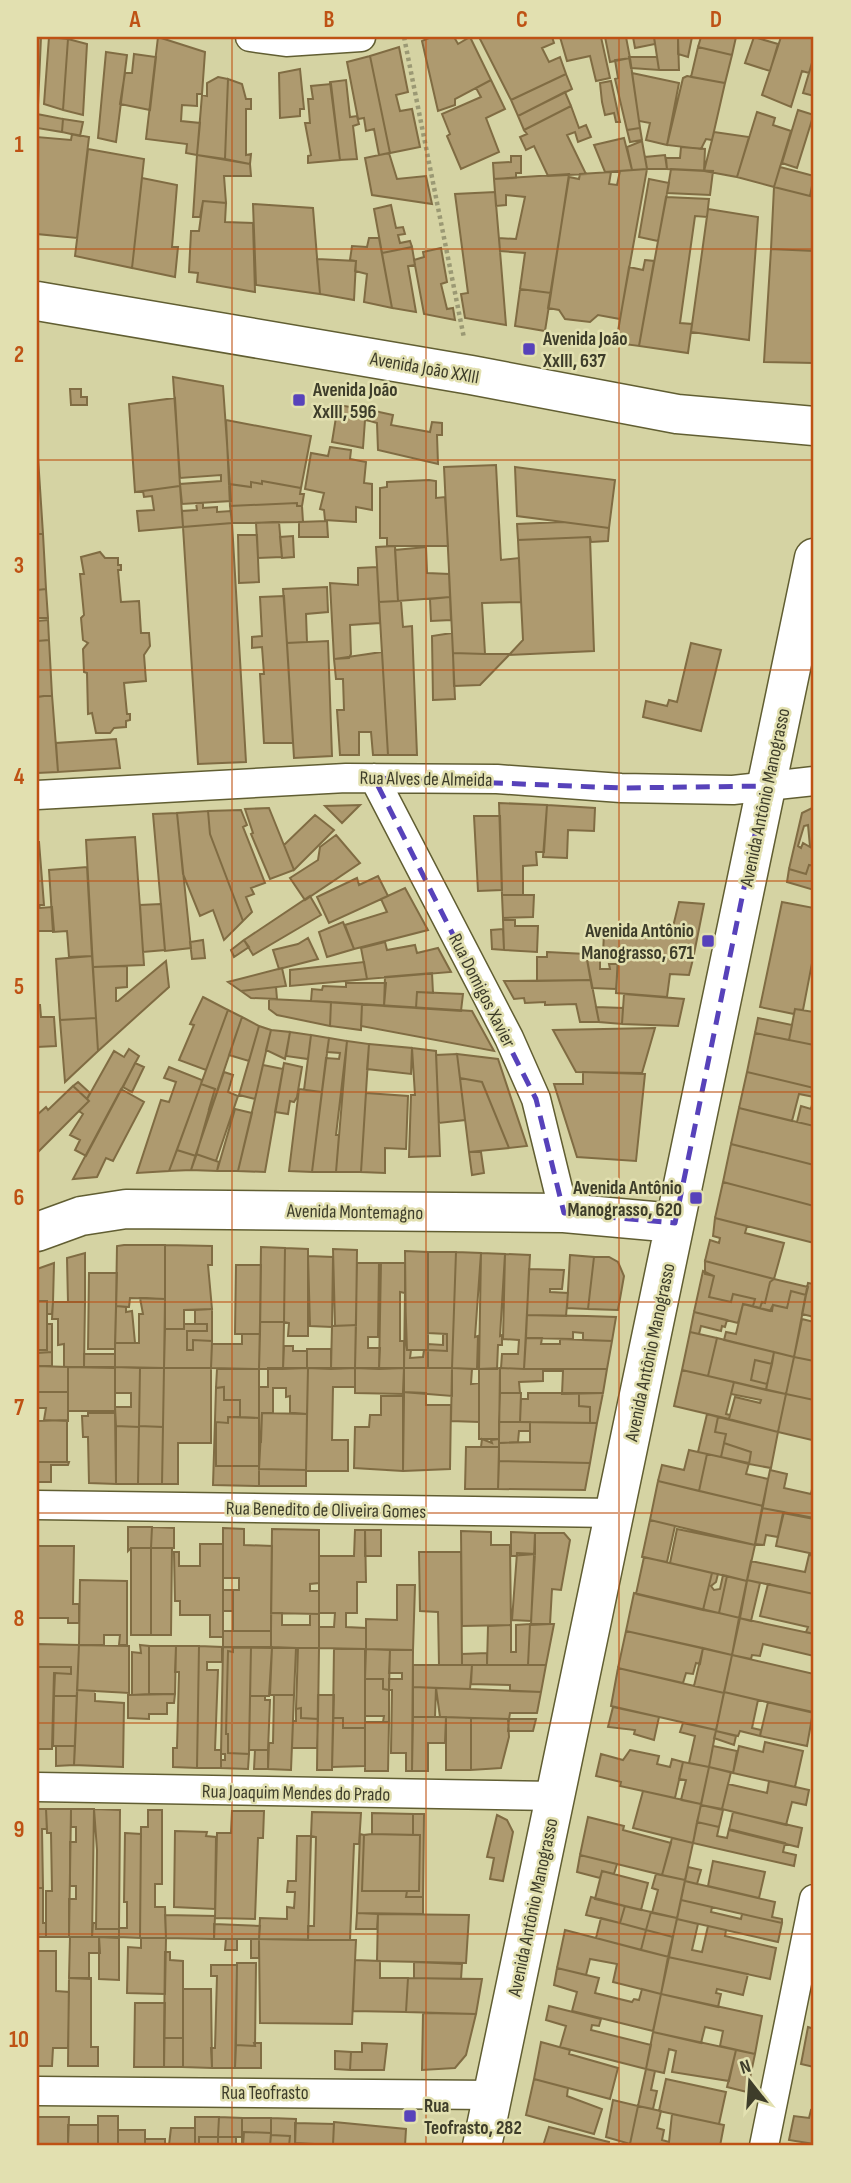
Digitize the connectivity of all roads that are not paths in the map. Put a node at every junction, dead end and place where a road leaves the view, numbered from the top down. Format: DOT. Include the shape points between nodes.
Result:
graph roads {
  1 [pos="250,37"];
  2 [pos="361,37"];
  3 [pos="37,301"];
  4 [pos="814,426"];
  5 [pos="814,558"];
  6 [pos="374,778"];
  7 [pos="814,781"];
  8 [pos="765,786"];
  9 [pos="37,795"];
  10 [pos="564,1213"];
  11 [pos="676,1223"];
  12 [pos="37,1232"];
  13 [pos="37,1505"];
  14 [pos="614,1513"];
  15 [pos="37,1787"];
  16 [pos="555,1796"];
  17 [pos="814,1899"];
  18 [pos="37,2091"];
  19 [pos="493,2095"];
  20 [pos="482,2146"];
  21 [pos="764,2146"];
  1 -- 2 [label="street" via="286,42"];
  3 -- 4 [label="street, Avenida João XXIII" via="677,414"];
  5 -- 8 [label="street, Avenida Antônio Manograsso"];
  6 -- 8 [label="street, Rua Alves de Almeida" via="497,779 635,788 733,790"];
  6 -- 9 [label="street, Rua Alves de Almeida"];
  6 -- 10 [label="street, Rua Domigos Xavier" via="536,1099"];
  7 -- 8 [label="street, Rua Alves de Almeida"];
  8 -- 11 [label="street, Avenida Antônio Manograsso"];
  10 -- 11 [label="street, Avenida Montemagno"];
  10 -- 12 [label="street, Avenida Montemagno" via="126,1209 81,1216"];
  11 -- 14 [label="street, Avenida Antônio Manograsso"];
  13 -- 14 [label="street, Rua Benedito de Oliveira Gomes"];
  14 -- 16 [label="street, Avenida Antônio Manograsso"];
  15 -- 16 [label="street, Rua Joaquim Mendes do Prado"];
  16 -- 19 [label="street, Avenida Antônio Manograsso"];
  17 -- 21 [label="street"];
  18 -- 19 [label="street, Rua Teofrasto"];
  19 -- 20 [label="street, Avenida Antônio Manograsso"];
}
